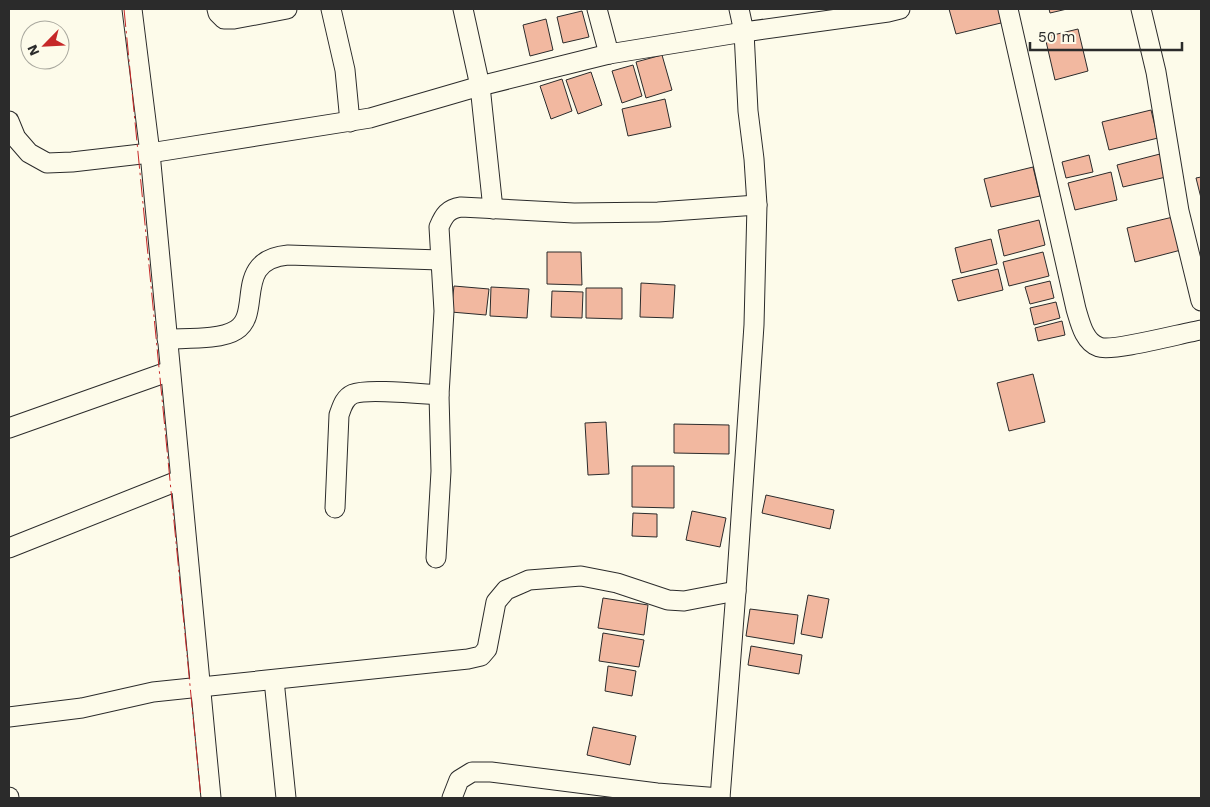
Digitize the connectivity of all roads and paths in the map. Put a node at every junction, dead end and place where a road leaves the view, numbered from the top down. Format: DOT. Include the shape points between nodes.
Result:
graph roads {
  1 [pos="132,9"];
  2 [pos="216,9"];
  3 [pos="288,9"];
  4 [pos="331,9"];
  5 [pos="464,9"];
  6 [pos="597,9"];
  7 [pos="739,9"];
  8 [pos="1008,9"];
  9 [pos="1141,9"];
  10 [pos="892,10"];
  11 [pos="744,32"];
  12 [pos="609,54"];
  13 [pos="480,86"];
  14 [pos="9,121"];
  15 [pos="350,122"];
  16 [pos="150,153"];
  17 [pos="757,205"];
  18 [pos="493,209"];
  19 [pos="440,260"];
  20 [pos="1201,301"];
  21 [pos="1201,330"];
  22 [pos="167,339"];
  23 [pos="170,371"];
  24 [pos="439,395"];
  25 [pos="9,428"];
  26 [pos="180,480"];
  27 [pos="335,508"];
  28 [pos="9,548"];
  29 [pos="436,558"];
  30 [pos="736,591"];
  31 [pos="274,680"];
  32 [pos="201,687"];
  33 [pos="9,718"];
  34 [pos="211,798"];
  35 [pos="286,798"];
  36 [pos="452,798"];
  37 [pos="720,798"];
  1 -- 16 [label="street"];
  2 -- 3 [label="street" via="224,19 234,19"];
  4 -- 15 [label="street" via="345,70"];
  5 -- 13 [label="street"];
  6 -- 12 [label="street"];
  7 -- 11 [label="street"];
  8 -- 21 [label="street" via="1081,326 1099,347 1114,348"];
  9 -- 20 [label="street" via="1156,72 1179,211"];
  10 -- 11 [label="street"];
  11 -- 12 [label="street"];
  11 -- 17 [label="street"];
  12 -- 13 [label="street"];
  13 -- 15 [label="street"];
  13 -- 18 [label="street"];
  14 -- 16 [label="street" via="16,138 29,152 47,163"];
  15 -- 16 [label="street"];
  16 -- 22 [label="street"];
  17 -- 18 [label="street" via="658,212 574,213"];
  17 -- 30 [label="street" via="754,324"];
  18 -- 19 [label="street" via="461,207 444,214 439,227"];
  19 -- 22 [label="street" via="288,255 271,258 256,273 246,317 235,331 217,336"];
  19 -- 24 [label="street" via="444,311"];
  22 -- 23 [label="street"];
  23 -- 25 [label="street"];
  23 -- 26 [label="street"];
  24 -- 27 [label="street" via="373,391 354,393 343,402 339,415"];
  24 -- 29 [label="street" via="442,471"];
  26 -- 28 [label="street"];
  26 -- 32 [label="street"];
  30 -- 31 [label="street" via="668,600 617,583 581,576 530,580 506,590 496,602 487,649 481,656"];
  30 -- 37 [label="street"];
  31 -- 32 [label="street"];
  31 -- 35 [label="street"];
  32 -- 33 [label="street" via="153,692 82,708"];
  32 -- 34 [label="street"];
  36 -- 37 [label="street" via="459,780 472,772 657,794"];
}
